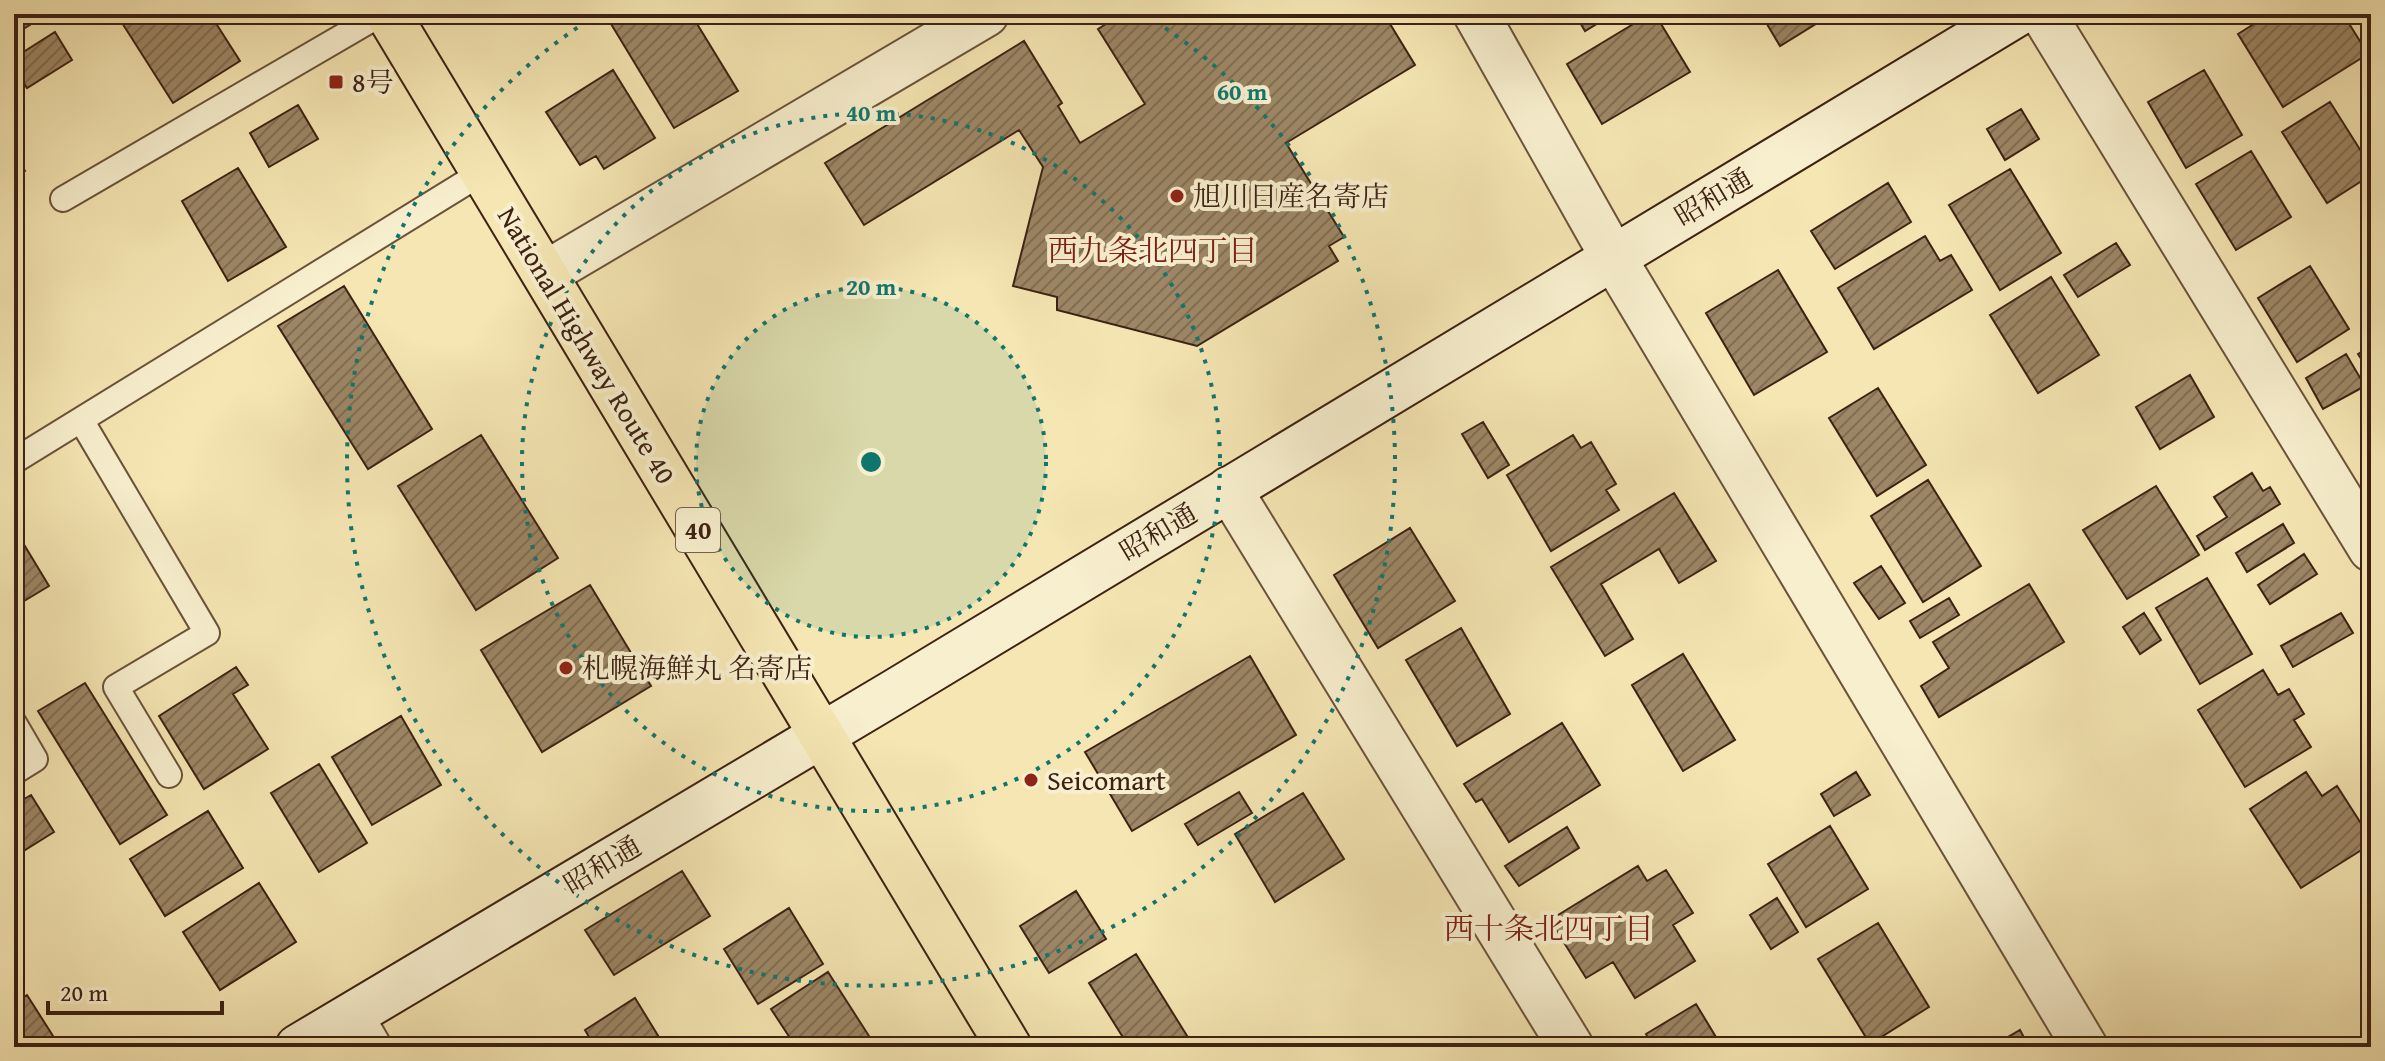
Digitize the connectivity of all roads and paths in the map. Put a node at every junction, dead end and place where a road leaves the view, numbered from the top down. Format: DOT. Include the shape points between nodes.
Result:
graph roads {
  1 [pos="381,14"];
  2 [pos="388,14"];
  3 [pos="1476,14"];
  4 [pos="2017,14"];
  5 [pos="2043,14"];
  6 [pos="980,16"];
  7 [pos="483,172"];
  8 [pos="63,199"];
  9 [pos="1613,257"];
  10 [pos="545,274"];
  11 [pos="81,420"];
  12 [pos="14,461"];
  13 [pos="1229,489"];
  14 [pos="2371,549"];
  15 [pos="14,723"];
  16 [pos="820,737"];
  17 [pos="14,772"];
  18 [pos="169,775"];
  19 [pos="358,1009"];
  20 [pos="298,1047"];
  21 [pos="380,1047"];
  22 [pos="1009,1047"];
  23 [pos="1571,1047"];
  24 [pos="2085,1047"];
  1 -- 8 [label="lane"];
  2 -- 7 [label="highway, National Highway Route 40 / 40"];
  3 -- 9 [label="street"];
  4 -- 9 [label="street, 昭和通"];
  5 -- 14 [label="street"];
  6 -- 10 [label="street"];
  7 -- 10 [label="highway, National Highway Route 40 / 40"];
  7 -- 11 [label="lane"];
  9 -- 13 [label="street, 昭和通"];
  9 -- 24 [label="street"];
  10 -- 16 [label="highway, National Highway Route 40 / 40"];
  11 -- 12 [label="lane"];
  11 -- 18 [label="lane" via="207,633 116,687"];
  13 -- 16 [label="street, 昭和通"];
  13 -- 23 [label="street"];
  15 -- 17 [label="lane" via="35,759"];
  16 -- 19 [label="street, 昭和通"];
  16 -- 22 [label="highway, National Highway Route 40 / 40"];
  19 -- 20 [label="street, 昭和通"];
  19 -- 21 [label="lane"];
}
